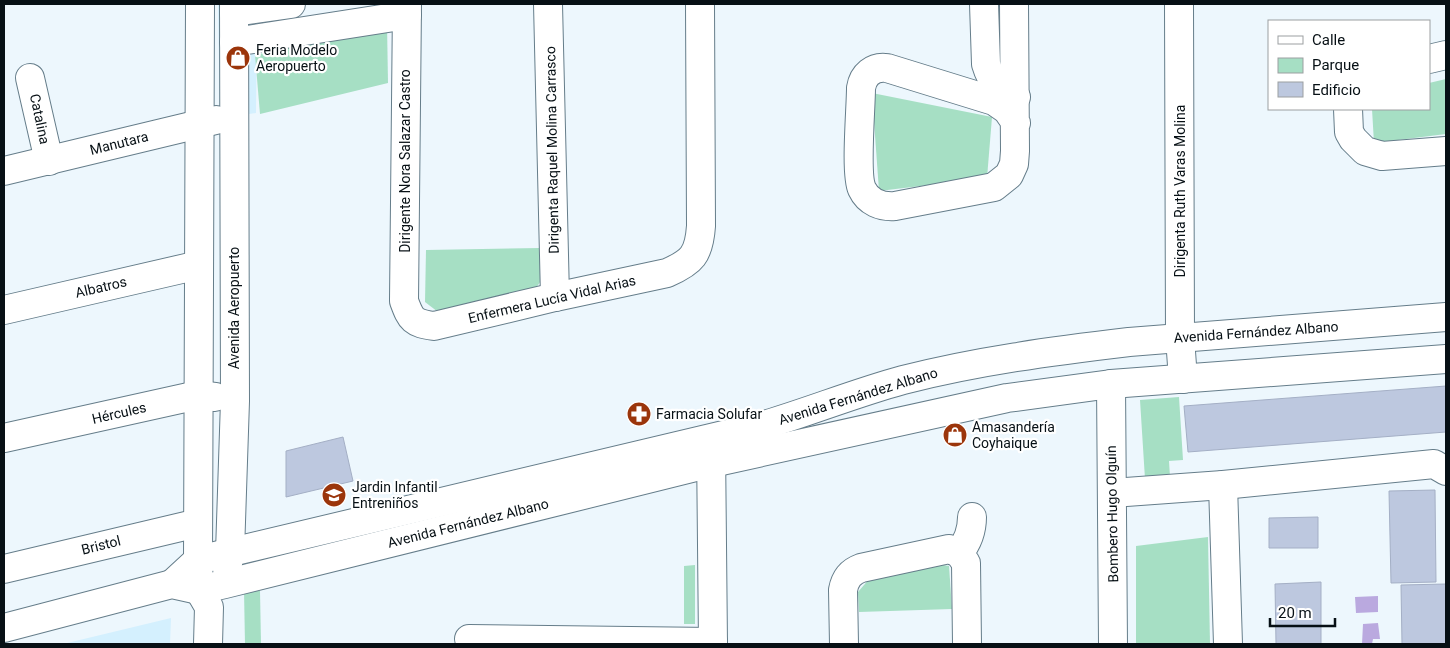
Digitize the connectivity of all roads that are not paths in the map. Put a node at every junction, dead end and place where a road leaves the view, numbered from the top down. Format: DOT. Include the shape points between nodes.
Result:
graph roads {
  1 [pos="200,4"];
  2 [pos="291,4"];
  3 [pos="548,4"];
  4 [pos="700,4"];
  5 [pos="984,4"];
  6 [pos="1014,4"];
  7 [pos="1179,4"];
  8 [pos="234,8"];
  9 [pos="407,9"];
  10 [pos="234,42"];
  11 [pos="1446,55"];
  12 [pos="1430,58"];
  13 [pos="986,64"];
  14 [pos="30,78"];
  15 [pos="952,88"];
  16 [pos="1016,110"];
  17 [pos="1348,110"];
  18 [pos="234,117"];
  19 [pos="200,123"];
  20 [pos="1446,152"];
  21 [pos="49,161"];
  22 [pos="4,172"];
  23 [pos="199,264"];
  24 [pos="555,296"];
  25 [pos="4,310"];
  26 [pos="410,317"];
  27 [pos="1446,317"];
  28 [pos="1180,338"];
  29 [pos="1446,358"];
  30 [pos="1183,379"];
  31 [pos="1110,384"];
  32 [pos="198,395"];
  33 [pos="235,400"];
  34 [pos="4,438"];
  35 [pos="712,450"];
  36 [pos="1446,470"];
  37 [pos="1223,485"];
  38 [pos="1112,493"];
  39 [pos="972,517"];
  40 [pos="198,523"];
  41 [pos="230,552"];
  42 [pos="959,553"];
  43 [pos="198,560"];
  44 [pos="4,569"];
  45 [pos="172,584"];
  46 [pos="225,584"];
  47 [pos="204,598"];
  48 [pos="4,628"];
  49 [pos="469,639"];
  50 [pos="713,643"];
  51 [pos="208,644"];
  52 [pos="844,644"];
  53 [pos="967,644"];
  54 [pos="1113,644"];
  55 [pos="1228,644"];
  1 -- 19 [label="street"];
  2 -- 8 [label="street"];
  3 -- 24 [label="street, Dirigenta Raquel Molina Carrasco"];
  4 -- 24 [label="street, Enfermera Lucía Vidal Arias" via="700,244 692,258 667,273"];
  5 -- 13 [label="street"];
  6 -- 16 [label="street"];
  7 -- 28 [label="street, Dirigenta Ruth Varas Molina"];
  8 -- 10 [label="street, Avenida Aeropuerto"];
  9 -- 10 [label="street"];
  9 -- 26 [label="street, Dirigente Nora Salazar Castro" via="404,301"];
  10 -- 18 [label="street, Avenida Aeropuerto"];
  11 -- 12 [label="street"];
  13 -- 15 [label="street" via="972,80"];
  13 -- 16 [label="street" via="992,81 1006,93"];
  14 -- 21 [label="street, Catalina"];
  15 -- 16 [label="street" via="1007,110"];
  15 -- 16 [label="street" via="887,68 875,69 864,78 859,176 862,190 869,199 895,206 994,187 1005,180 1014,164"];
  17 -- 20 [label="street" via="1349,132 1366,151 1382,156"];
  18 -- 19 [label="street, Manutara"];
  18 -- 33 [label="street, Avenida Aeropuerto"];
  19 -- 21 [label="street, Manutara"];
  19 -- 23 [label="street"];
  21 -- 22 [label="street, Manutara"];
  23 -- 25 [label="street, Albatros"];
  23 -- 32 [label="street"];
  24 -- 26 [label="street, Enfermera Lucía Vidal Arias" via="434,326"];
  27 -- 28 [label="street, Avenida Fernández Albano"];
  28 -- 30 [label="street, Dirigenta Ruth Varas Molina"];
  28 -- 35 [label="street, Avenida Fernández Albano" via="1078,348 975,364 894,383 761,426"];
  29 -- 30 [label="street, Avenida Fernández Albano"];
  30 -- 31 [label="street, Avenida Fernández Albano"];
  31 -- 35 [label="street, Avenida Fernández Albano"];
  31 -- 38 [label="street, Bombero Hugo Olguín"];
  32 -- 33 [label="street, Hércules"];
  32 -- 34 [label="street, Hércules"];
  32 -- 40 [label="street"];
  33 -- 41 [label="street, Avenida Aeropuerto"];
  35 -- 41 [label="street, Avenida Fernández Albano"];
  35 -- 46 [label="street, Avenida Fernández Albano"];
  35 -- 50 [label="street"];
  36 -- 37 [label="street" via="1434,464"];
  37 -- 38 [label="street"];
  37 -- 55 [label="street"];
  38 -- 54 [label="street, Bombero Hugo Olguín"];
  39 -- 42 [label="street" via="971,533"];
  40 -- 43 [label="street"];
  40 -- 44 [label="street, Bristol"];
  41 -- 43 [label="street, Avenida Fernández Albano"];
  41 -- 46 [label="street, Avenida Aeropuerto"];
  42 -- 52 [label="street" via="943,549 854,571 844,583 843,590"];
  42 -- 53 [label="street" via="966,563"];
  43 -- 45 [label="street, Avenida Fernández Albano"];
  43 -- 47 [label="street"];
  45 -- 47 [label="street, Avenida Fernández Albano"];
  45 -- 48 [label="street, Avenida Fernández Albano"];
  46 -- 47 [label="street, Avenida Fernández Albano"];
  47 -- 51 [label="street"];
  49 -- 50 [label="street"];
}
